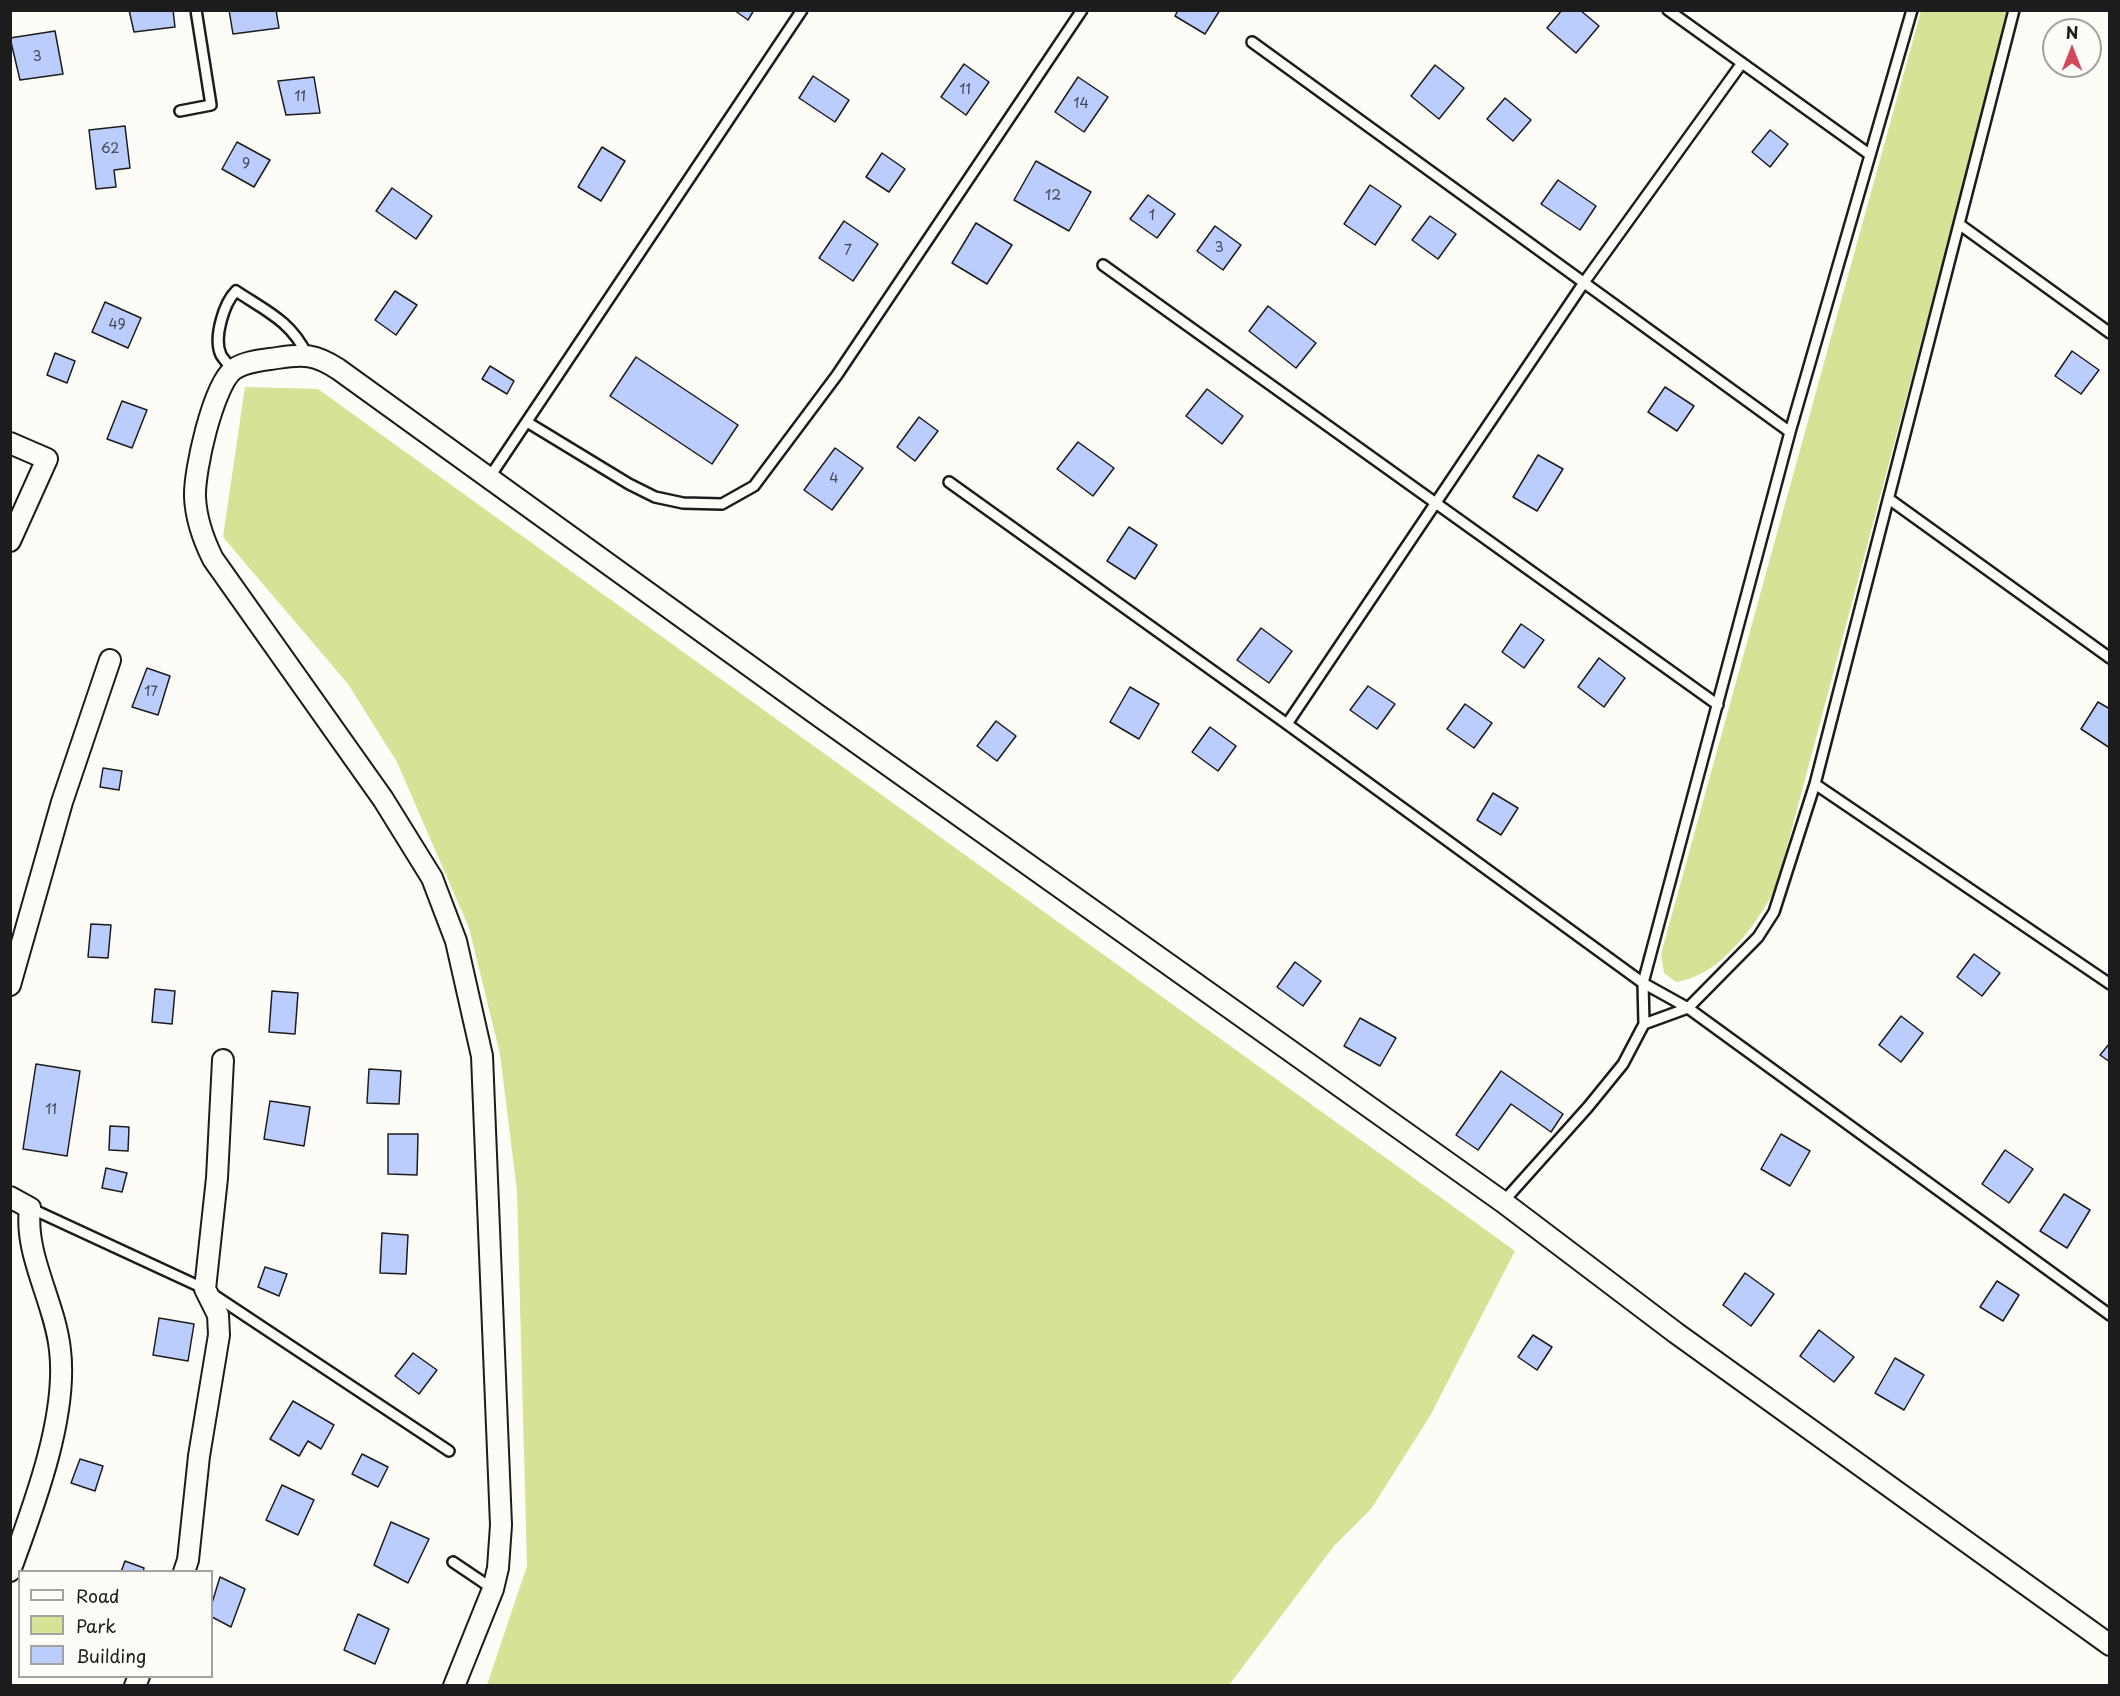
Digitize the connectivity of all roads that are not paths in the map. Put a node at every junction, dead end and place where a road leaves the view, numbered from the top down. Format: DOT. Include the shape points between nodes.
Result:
graph roads {
  1 [pos="196,10"];
  2 [pos="802,10"];
  3 [pos="1082,10"];
  4 [pos="1668,10"];
  5 [pos="1912,10"];
  6 [pos="2014,10"];
  7 [pos="1252,42"];
  8 [pos="1742,63"];
  9 [pos="180,111"];
  10 [pos="1869,154"];
  11 [pos="1959,224"];
  12 [pos="1103,265"];
  13 [pos="1585,281"];
  14 [pos="2109,333"];
  15 [pos="307,355"];
  16 [pos="233,370"];
  17 [pos="527,422"];
  18 [pos="1790,432"];
  19 [pos="10,443"];
  20 [pos="489,478"];
  21 [pos="949,482"];
  22 [pos="1889,499"];
  23 [pos="1433,502"];
  24 [pos="10,541"];
  25 [pos="2109,658"];
  26 [pos="110,660"];
  27 [pos="1718,705"];
  28 [pos="1287,724"];
  29 [pos="1815,784"];
  30 [pos="1643,983"];
  31 [pos="2109,984"];
  32 [pos="10,985"];
  33 [pos="1688,1008"];
  34 [pos="1644,1024"];
  35 [pos="223,1060"];
  36 [pos="10,1197"];
  37 [pos="1503,1202"];
  38 [pos="30,1208"];
  39 [pos="206,1289"];
  40 [pos="2109,1315"];
  41 [pos="449,1451"];
  42 [pos="453,1562"];
  43 [pos="185,1570"];
  44 [pos="10,1571"];
  45 [pos="493,1589"];
  46 [pos="2109,1645"];
  47 [pos="454,1686"];
  1 -- 9 [label="lane" via="211,105"];
  2 -- 17 [label="lane"];
  3 -- 17 [label="lane" via="837,375 754,486 723,504 683,503 655,496"];
  4 -- 8 [label="lane"];
  5 -- 10 [label="lane"];
  6 -- 11 [label="lane"];
  7 -- 13 [label="lane"];
  8 -- 10 [label="lane"];
  8 -- 13 [label="lane"];
  10 -- 18 [label="lane"];
  11 -- 14 [label="lane"];
  11 -- 22 [label="lane"];
  12 -- 23 [label="lane"];
  13 -- 18 [label="lane"];
  13 -- 23 [label="lane"];
  15 -- 16 [label="street" via="250,363"];
  15 -- 16 [label="lane" via="297,335 236,291 228,300 219,337 220,353"];
  15 -- 20 [label="street" via="320,357 338,369"];
  16 -- 45 [label="street" via="215,405 197,474 195,496 203,538 213,559 382,799 432,878 456,941 472,1008 482,1056 495,1341 501,1525"];
  17 -- 20 [label="lane"];
  18 -- 27 [label="lane"];
  19 -- 24 [label="street" via="47,459"];
  20 -- 37 [label="street"];
  21 -- 28 [label="lane"];
  22 -- 25 [label="lane"];
  22 -- 29 [label="lane"];
  23 -- 27 [label="lane"];
  23 -- 28 [label="lane"];
  26 -- 32 [label="street" via="62,802"];
  27 -- 30 [label="lane"];
  28 -- 30 [label="lane"];
  29 -- 31 [label="lane"];
  29 -- 33 [label="lane" via="1774,912 1758,938"];
  30 -- 33 [label="lane"];
  30 -- 34 [label="lane"];
  33 -- 34 [label="lane"];
  33 -- 40 [label="lane"];
  34 -- 37 [label="lane" via="1623,1064"];
  35 -- 39 [label="street"];
  36 -- 38 [label="street"];
  37 -- 46 [label="street" via="1676,1333"];
  38 -- 39 [label="lane"];
  38 -- 44 [label="street" via="28,1223 58,1339 61,1390 36,1497"];
  39 -- 41 [label="lane"];
  39 -- 43 [label="street" via="218,1315 219,1335"];
  42 -- 45 [label="lane"];
  45 -- 47 [label="street"];
}
